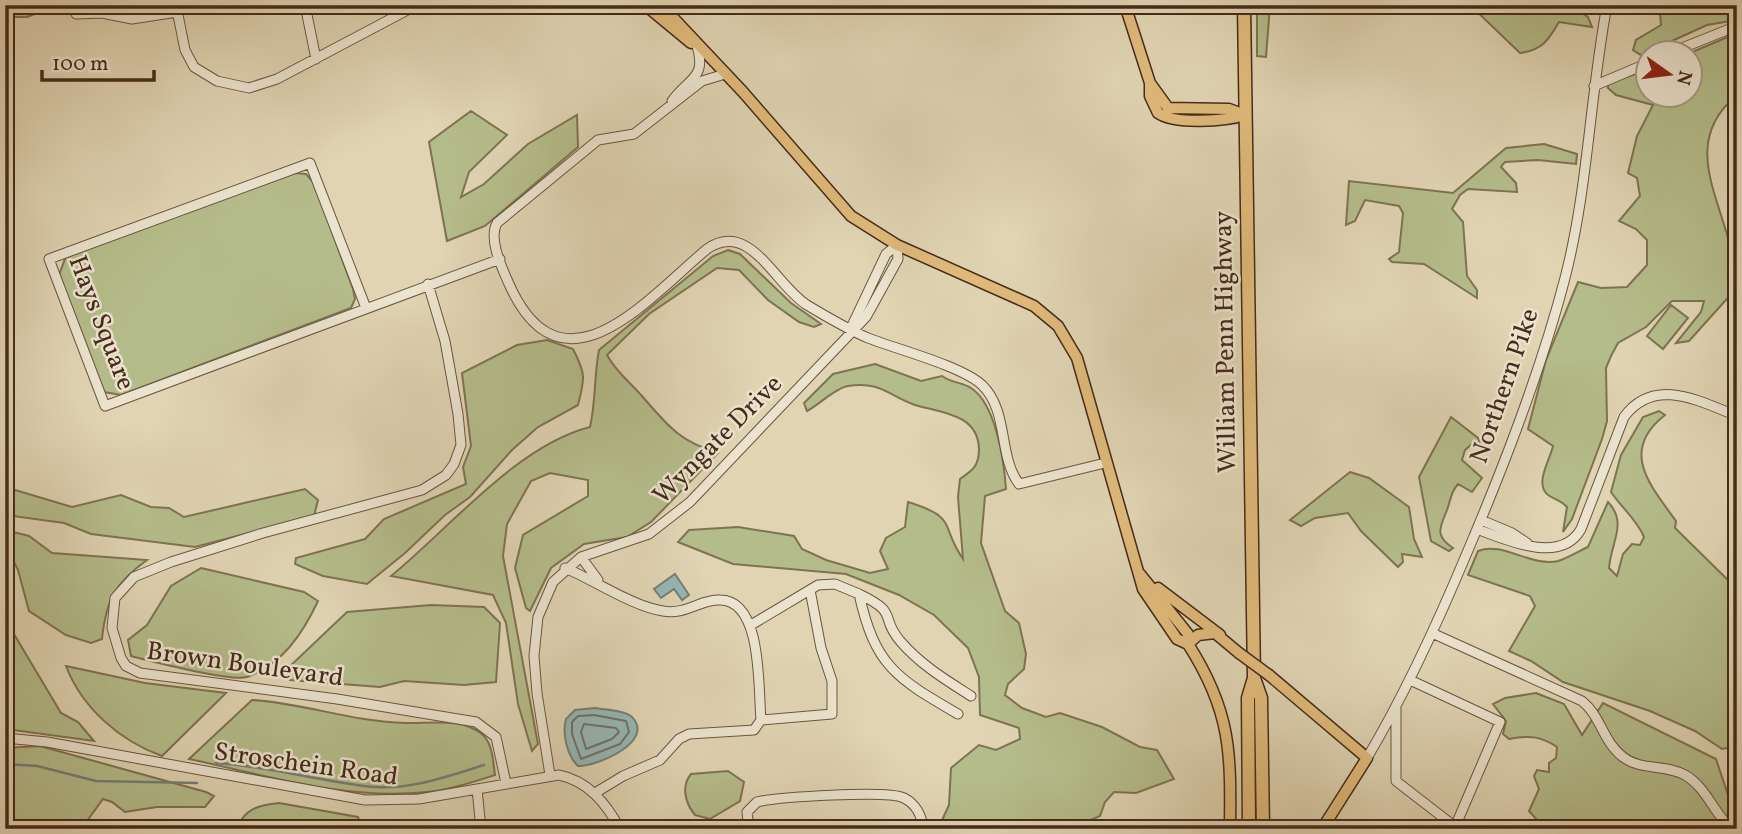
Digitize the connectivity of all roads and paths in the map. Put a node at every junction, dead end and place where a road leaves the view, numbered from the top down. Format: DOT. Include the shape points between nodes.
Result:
graph roads {
  1 [pos="305,5"];
  2 [pos="417,5"];
  3 [pos="645,5"];
  4 [pos="661,5"];
  5 [pos="1125,5"];
  6 [pos="1244,5"];
  7 [pos="1607,5"];
  8 [pos="176,9"];
  9 [pos="76,14"];
  10 [pos="1737,26"];
  11 [pos="1704,39"];
  12 [pos="697,46"];
  13 [pos="316,59"];
  14 [pos="1634,69"];
  15 [pos="725,74"];
  16 [pos="1594,86"];
  17 [pos="667,108"];
  18 [pos="1245,115"];
  19 [pos="897,245"];
  20 [pos="500,259"];
  21 [pos="428,284"];
  22 [pos="366,308"];
  23 [pos="850,330"];
  24 [pos="1737,416"];
  25 [pos="1105,463"];
  26 [pos="1479,525"];
  27 [pos="581,556"];
  28 [pos="565,568"];
  29 [pos="1140,575"];
  30 [pos="601,584"];
  31 [pos="1151,584"];
  32 [pos="810,590"];
  33 [pos="859,594"];
  34 [pos="751,625"];
  35 [pos="1432,633"];
  36 [pos="1220,635"];
  37 [pos="1188,644"];
  38 [pos="1240,653"];
  39 [pos="1254,678"];
  40 [pos="1410,680"];
  41 [pos="971,696"];
  42 [pos="1396,708"];
  43 [pos="958,714"];
  44 [pos="761,720"];
  45 [pos="5,737"];
  46 [pos="1367,758"];
  47 [pos="551,775"];
  48 [pos="506,783"];
  49 [pos="477,789"];
  50 [pos="595,793"];
  51 [pos="1456,828"];
  52 [pos="481,829"];
  53 [pos="620,829"];
  54 [pos="749,829"];
  55 [pos="923,829"];
  56 [pos="1230,829"];
  57 [pos="1249,829"];
  58 [pos="1263,829"];
  59 [pos="1322,829"];
  60 [pos="1731,829"];
  1 -- 13 [label="street"];
  2 -- 13 [label="street"];
  3 -- 12 [label="main road"];
  4 -- 12 [label="main road"];
  5 -- 18 [label="main road" via="1150,83 1168,108 1229,109"];
  6 -- 18 [label="highway, William Penn Highway"];
  7 -- 16 [label="street, Northern Pike"];
  8 -- 9 [label="street" via="132,19"];
  8 -- 13 [label="street" via="190,63 217,81 259,87"];
  10 -- 11 [label="street"];
  12 -- 15 [label="main road"];
  12 -- 17 [label="street" via="699,72"];
  14 -- 16 [label="street"];
  15 -- 17 [label="street" via="702,81"];
  15 -- 19 [label="main road" via="842,208"];
  16 -- 26 [label="street, Northern Pike" via="1565,277"];
  17 -- 20 [label="street" via="634,134 598,139 502,218 494,232"];
  18 -- 39 [label="highway, William Penn Highway"];
  19 -- 23 [label="street, Wyngate Drive" via="898,259 875,305"];
  19 -- 25 [label="main road" via="1025,301 1058,326 1080,366"];
  20 -- 21 [label="street"];
  20 -- 23 [label="street" via="514,293 537,324 557,336 586,339 612,328 715,244 736,241 752,249 791,293"];
  21 -- 22 [label="street"];
  21 -- 48 [label="street, Brown Boulevard" via="445,341 461,445 446,475 422,490 263,533 134,577 115,598 112,628 121,658 140,673 477,722 496,737"];
  22 -- 22 [label="street, Hays Square" via="105,406 50,259 310,163"];
  23 -- 25 [label="street" via="979,382 995,403 1019,484"];
  23 -- 27 [label="street, Wyngate Drive" via="672,518 649,534"];
  24 -- 26 [label="street" via="1675,394 1642,400 1619,427 1577,536 1558,547 1528,544 1512,533"];
  25 -- 29 [label="main road"];
  26 -- 35 [label="street, Northern Pike"];
  27 -- 28 [label="street, Wyngate Drive"];
  27 -- 30 [label="street"];
  28 -- 30 [label="street"];
  28 -- 47 [label="street, Wyngate Drive" via="541,603 534,641 537,694"];
  29 -- 31 [label="main road"];
  29 -- 37 [label="main road" via="1157,612 1177,639"];
  30 -- 34 [label="street" via="663,611 682,612 713,600 727,600 739,606"];
  31 -- 36 [label="main road"];
  31 -- 37 [label="main road" via="1188,634"];
  32 -- 33 [label="street" via="829,583"];
  32 -- 34 [label="street"];
  32 -- 44 [label="street" via="832,681 832,714"];
  33 -- 41 [label="street" via="887,609 897,638 920,662"];
  33 -- 43 [label="street" via="870,638 881,656 914,688"];
  34 -- 44 [label="street"];
  35 -- 40 [label="street, Northern Pike"];
  35 -- 60 [label="street" via="1582,701 1624,758 1687,776"];
  36 -- 37 [label="main road" via="1202,634"];
  36 -- 38 [label="main road"];
  37 -- 38 [label="main road" via="1212,640"];
  37 -- 56 [label="main road" via="1225,721 1231,770"];
  38 -- 46 [label="main road, bridge"];
  39 -- 57 [label="highway, William Penn Highway" via="1248,698"];
  39 -- 58 [label="highway, William Penn Highway" via="1261,698"];
  40 -- 42 [label="street, Northern Pike"];
  40 -- 51 [label="street" via="1500,722"];
  42 -- 46 [label="street, Northern Pike"];
  42 -- 51 [label="street" via="1396,781"];
  44 -- 50 [label="street" via="754,730 689,734 660,760"];
  45 -- 49 [label="street, Stroschein Road" via="365,800 413,800"];
  46 -- 59 [label="main road, Northern Pike"];
  47 -- 48 [label="street, Stroschein Road"];
  47 -- 50 [label="street, Stroschein Road" via="571,778"];
  48 -- 49 [label="street, Stroschein Road"];
  49 -- 52 [label="street"];
  50 -- 53 [label="street, Stroschein Road"];
  54 -- 55 [label="street" via="747,813 757,802 885,795 910,801"];
}
